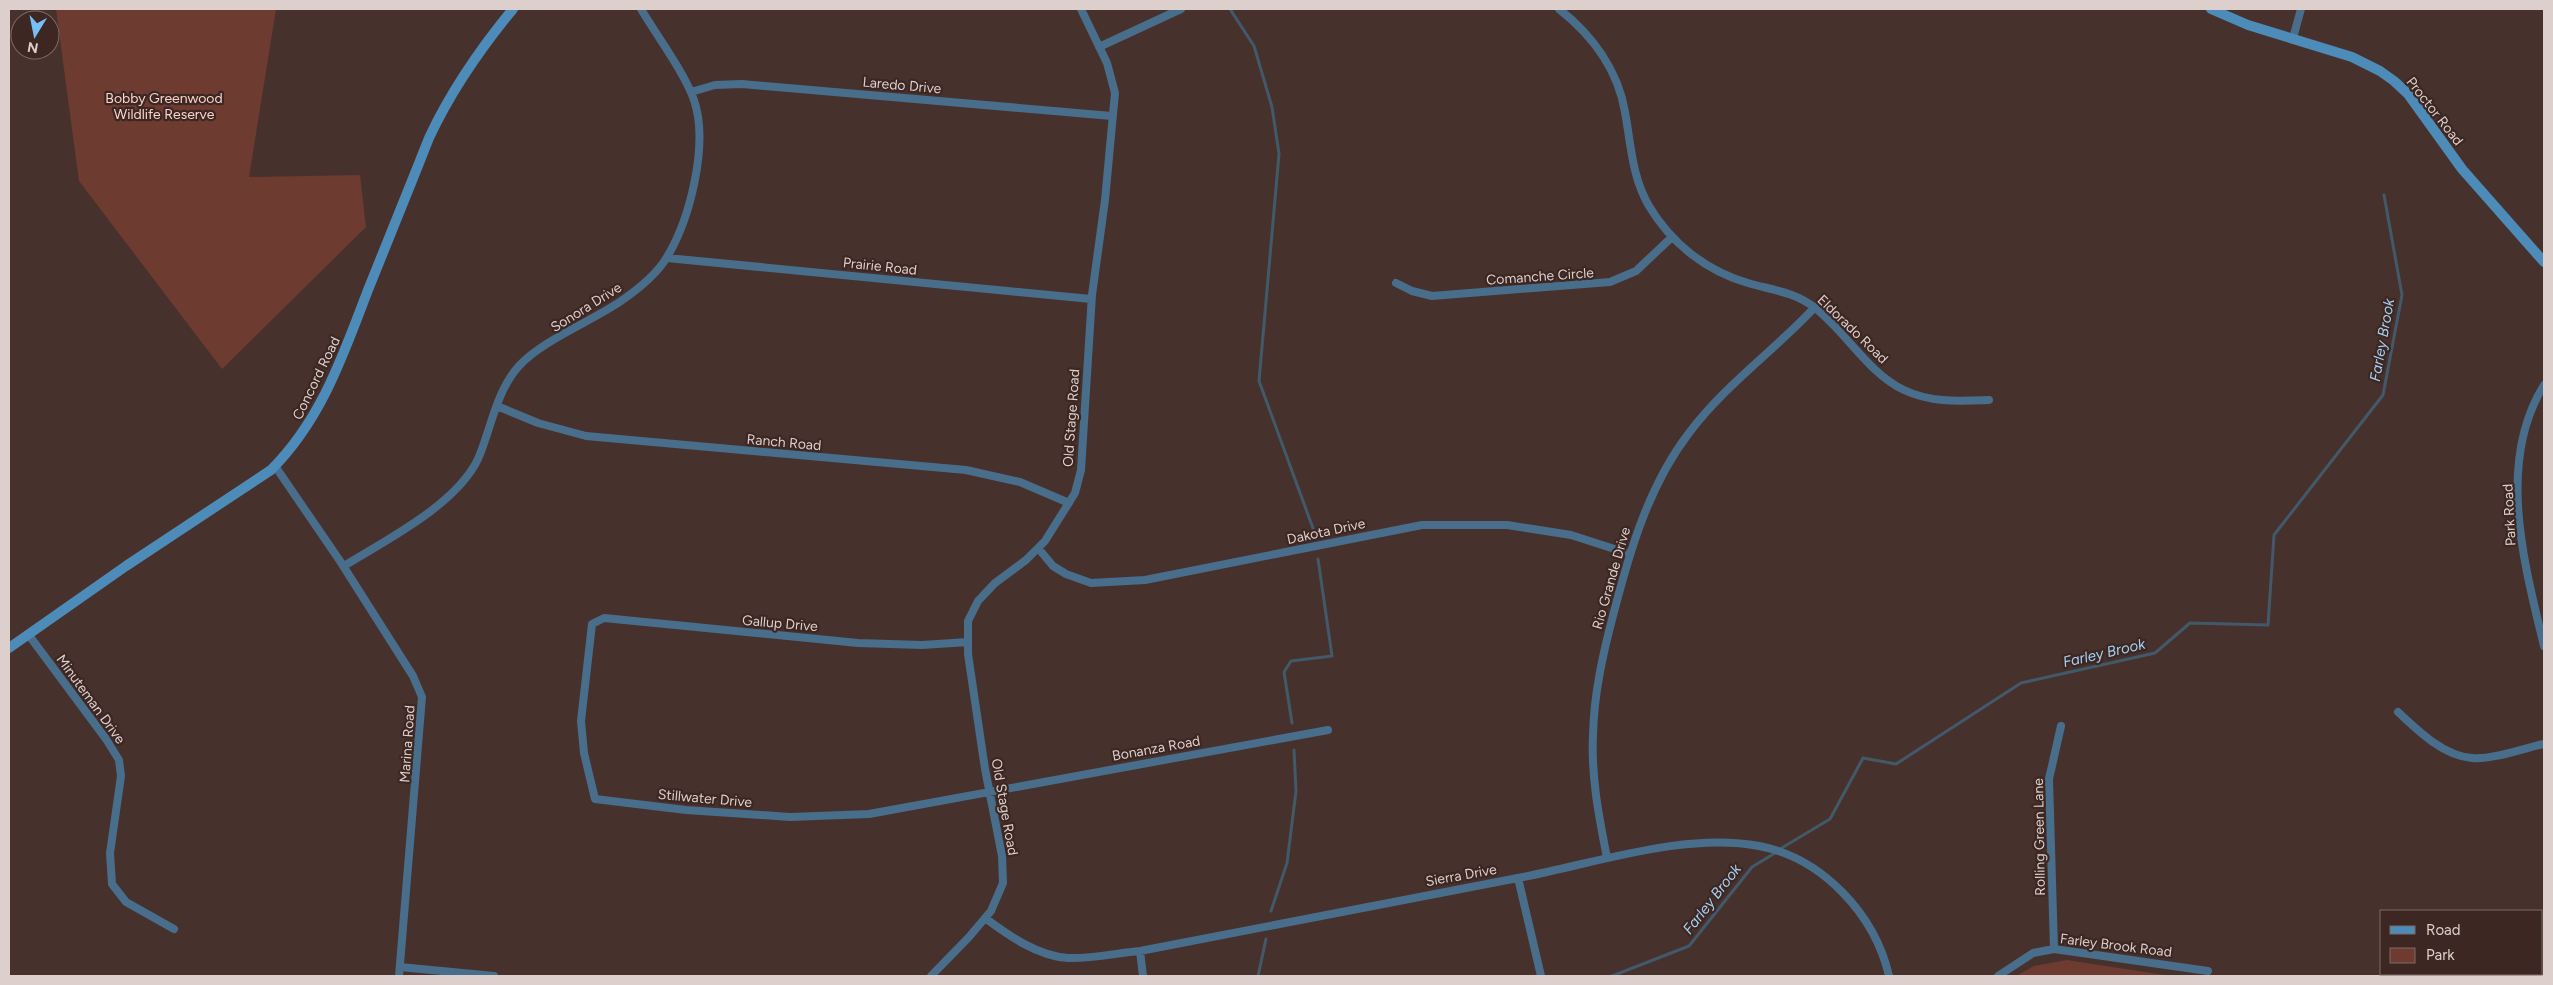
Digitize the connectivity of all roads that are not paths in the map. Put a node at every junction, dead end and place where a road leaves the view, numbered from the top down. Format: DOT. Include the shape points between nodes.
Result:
graph roads {
  1 [pos="513,9"];
  2 [pos="641,9"];
  3 [pos="1081,9"];
  4 [pos="1181,9"];
  5 [pos="1559,9"];
  6 [pos="2211,9"];
  7 [pos="2301,9"];
  8 [pos="2294,38"];
  9 [pos="1099,47"];
  10 [pos="691,92"];
  11 [pos="1112,116"];
  12 [pos="1672,237"];
  13 [pos="667,258"];
  14 [pos="2544,262"];
  15 [pos="1396,283"];
  16 [pos="1092,300"];
  17 [pos="1815,307"];
  18 [pos="2544,384"];
  19 [pos="1989,400"];
  20 [pos="497,406"];
  21 [pos="274,466"];
  22 [pos="1069,503"];
  23 [pos="1038,548"];
  24 [pos="1630,554"];
  25 [pos="344,566"];
  26 [pos="592,624"];
  27 [pos="28,634"];
  28 [pos="968,642"];
  29 [pos="2544,646"];
  30 [pos="9,648"];
  31 [pos="2398,712"];
  32 [pos="2061,726"];
  33 [pos="1328,730"];
  34 [pos="2544,744"];
  35 [pos="989,791"];
  36 [pos="1607,858"];
  37 [pos="1518,878"];
  38 [pos="985,918"];
  39 [pos="174,929"];
  40 [pos="2054,949"];
  41 [pos="1140,951"];
  42 [pos="400,967"];
  43 [pos="2208,971"];
  44 [pos="400,976"];
  45 [pos="494,976"];
  46 [pos="931,976"];
  47 [pos="1143,976"];
  48 [pos="1541,976"];
  49 [pos="1889,976"];
  50 [pos="1998,976"];
  1 -- 21 [label="main road, Concord Road" via="445,104 345,354 308,427"];
  2 -- 10 [label="street, Sonora Drive"];
  3 -- 9 [label="street, Old Stage Road"];
  4 -- 9 [label="street"];
  5 -- 12 [label="street, Eldorado Road" via="1589,37 1612,71 1623,104 1638,182 1649,206"];
  6 -- 8 [label="main road, Proctor Road" via="2248,25"];
  7 -- 8 [label="street"];
  8 -- 14 [label="main road, Proctor Road" via="2352,58 2394,81 2408,94 2462,169"];
  9 -- 11 [label="street, Old Stage Road" via="1115,93"];
  10 -- 11 [label="street, Laredo Drive" via="715,85 742,84"];
  10 -- 13 [label="street, Sonora Drive" via="699,122 697,159 685,217"];
  11 -- 16 [label="street, Old Stage Road"];
  12 -- 15 [label="street, Comanche Circle" via="1636,271 1596,284 1432,296"];
  12 -- 17 [label="street, Eldorado Road" via="1696,258 1724,275 1784,292"];
  13 -- 16 [label="street, Prairie Road"];
  13 -- 20 [label="street, Sonora Drive" via="621,302 528,358 512,374"];
  16 -- 22 [label="street, Old Stage Road" via="1082,470"];
  17 -- 19 [label="street, Eldorado Road" via="1883,376 1904,390 1931,399"];
  17 -- 24 [label="street, Rio Grande Drive" via="1689,432 1664,473 1636,532"];
  18 -- 29 [label="street, Park Road" via="2528,414 2518,486 2521,538"];
  20 -- 22 [label="street, Ranch Road" via="538,423 586,436 966,470 1020,482"];
  20 -- 25 [label="street, Sonora Drive" via="478,459 457,489 428,512"];
  21 -- 25 [label="street, Marina Road"];
  21 -- 27 [label="main road, Concord Road"];
  22 -- 23 [label="street, Old Stage Road"];
  23 -- 24 [label="street, Dakota Drive" via="1053,566 1091,583 1145,580 1422,524 1499,524 1539,529 1571,535"];
  23 -- 28 [label="street, Old Stage Road" via="978,601 968,621"];
  24 -- 36 [label="street, Rio Grande Drive" via="1603,656 1593,735 1594,787"];
  25 -- 42 [label="street, Marina Road" via="413,676 422,698"];
  26 -- 28 [label="street, Gallup Drive" via="604,618 858,642 922,645"];
  26 -- 35 [label="street, Stillwater Drive" via="581,722 584,753 595,799 686,810 790,817 870,814"];
  27 -- 30 [label="main road, Concord Road"];
  27 -- 39 [label="street, Minuteman Drive" via="119,760 121,776 110,853 112,884 119,897"];
  28 -- 35 [label="street, Old Stage Road"];
  31 -- 34 [label="street" via="2439,745 2464,757 2479,758"];
  32 -- 40 [label="street, Rolling Green Lane" via="2049,780"];
  33 -- 35 [label="street, Bonanza Road"];
  35 -- 38 [label="street, Old Stage Road" via="1002,856 1003,883"];
  36 -- 37 [label="street, Sierra Drive"];
  36 -- 49 [label="street, Sierra Drive" via="1689,844 1724,842 1760,846 1787,854 1838,886 1874,933"];
  37 -- 41 [label="street, Sierra Drive"];
  37 -- 48 [label="street"];
  38 -- 41 [label="street, Sierra Drive" via="1007,934 1047,954 1067,958"];
  38 -- 46 [label="street, Old Stage Road"];
  40 -- 43 [label="street, Farley Brook Road"];
  40 -- 50 [label="street, Farley Brook Road" via="2033,953"];
  41 -- 47 [label="street"];
  42 -- 44 [label="street, Marina Road"];
  42 -- 45 [label="street"];
}
